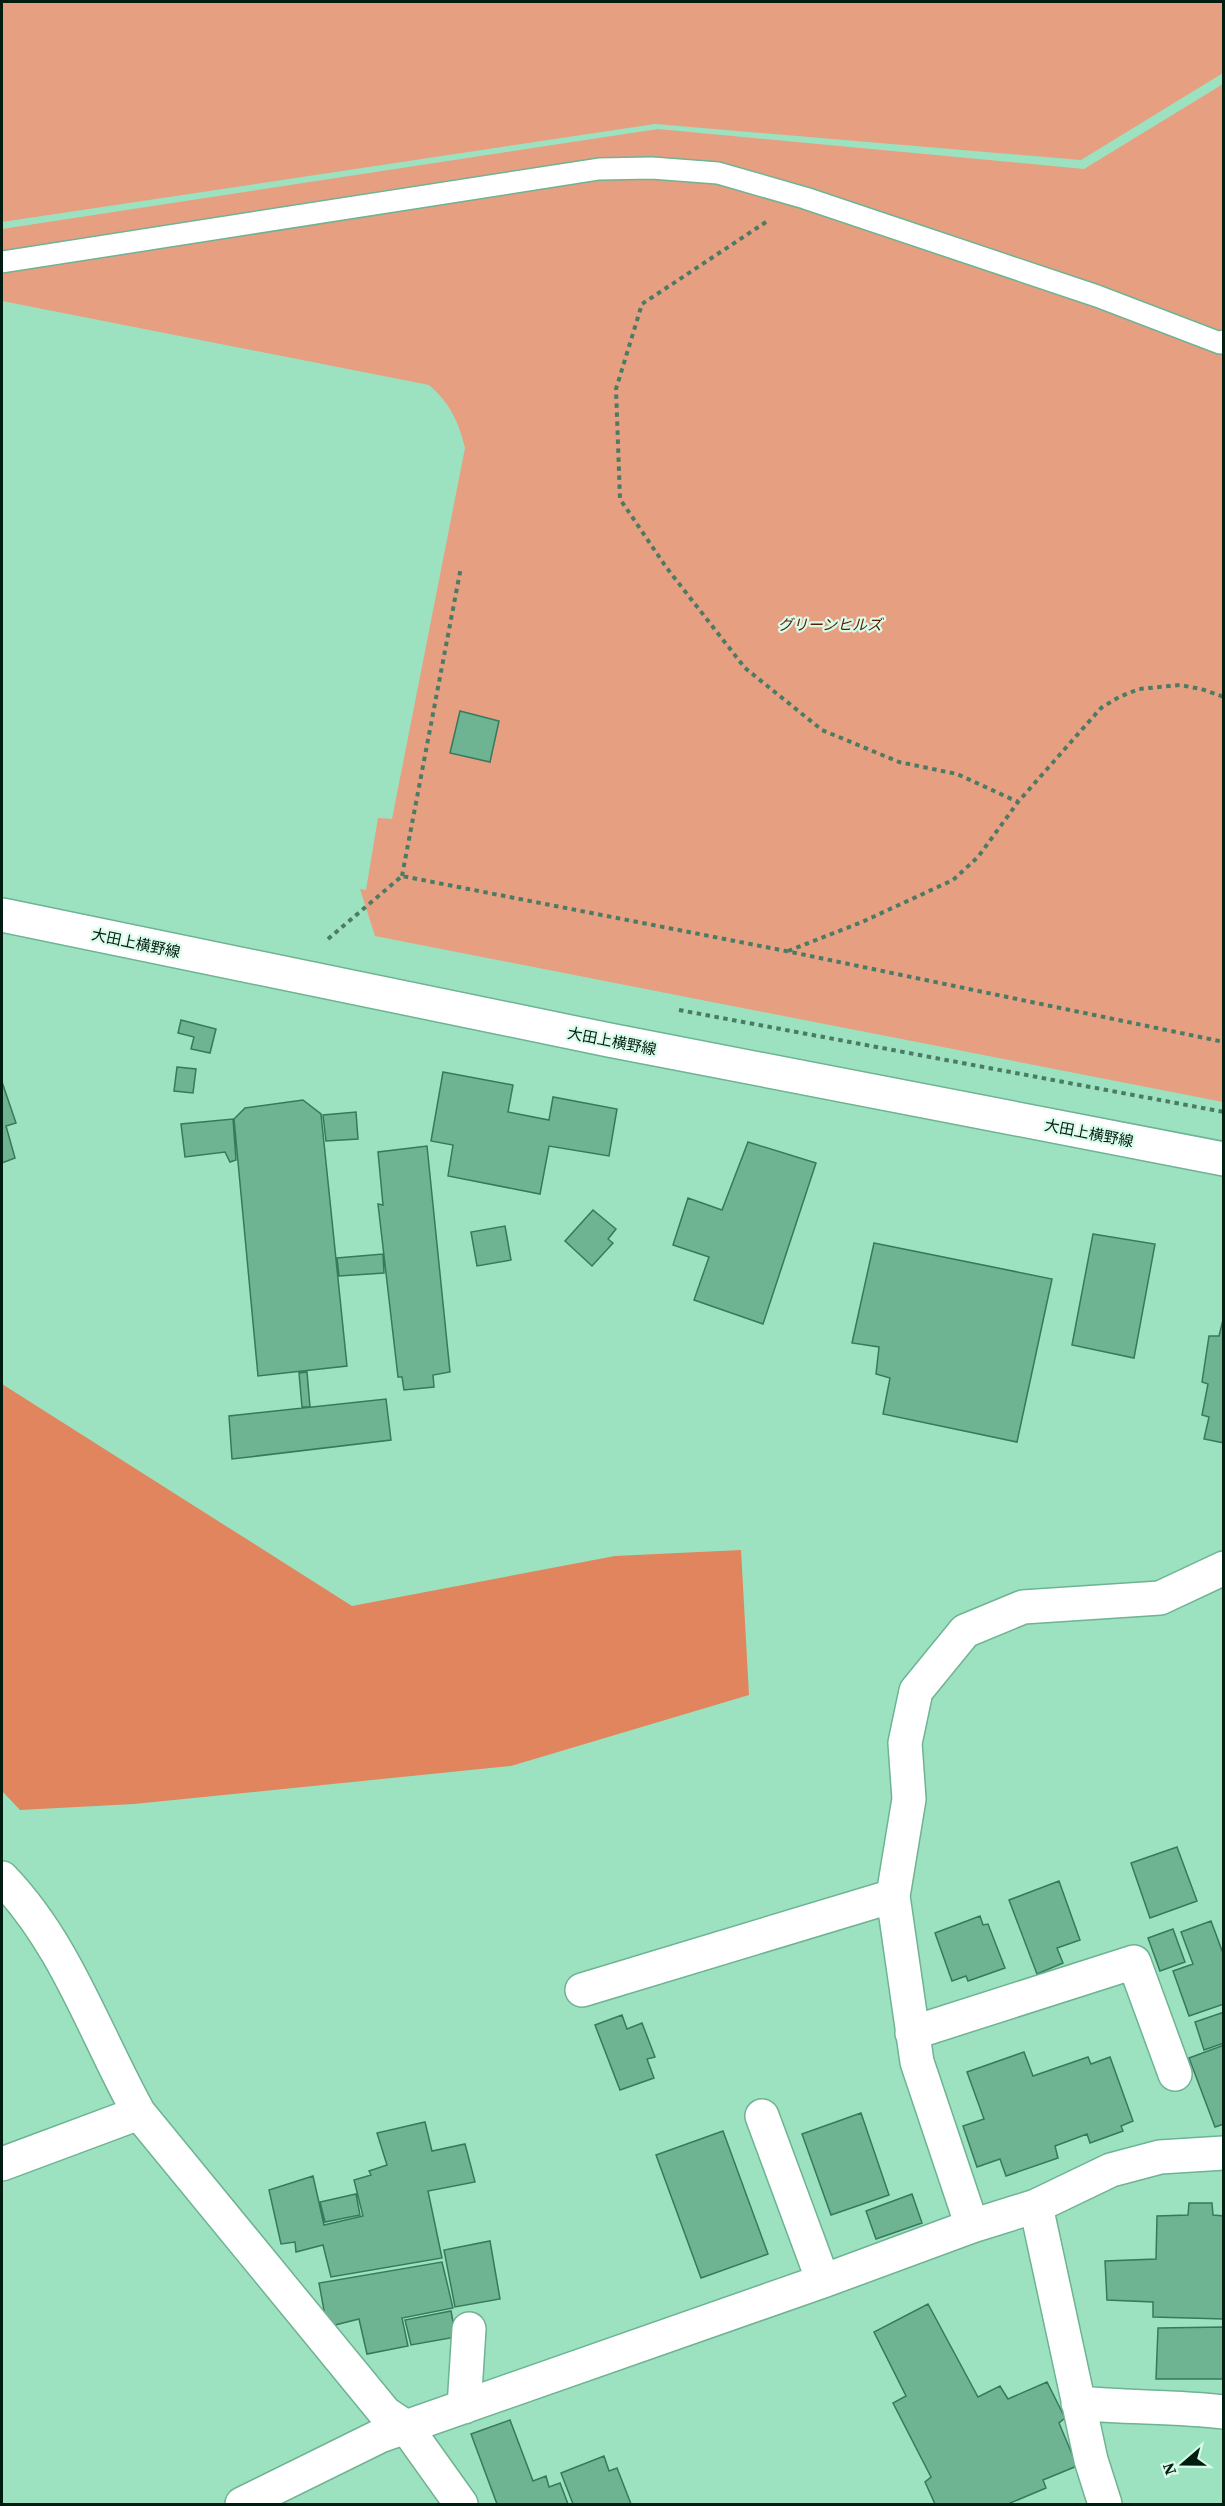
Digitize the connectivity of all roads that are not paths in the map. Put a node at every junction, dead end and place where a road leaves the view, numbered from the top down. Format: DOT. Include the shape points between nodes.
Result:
graph roads {
  1 [pos="2,262"];
  2 [pos="1224,341"];
  3 [pos="2,915"];
  4 [pos="1224,1159"];
  5 [pos="1224,1568"];
  6 [pos="2,1878"];
  7 [pos="893,1896"];
  8 [pos="582,1990"];
  9 [pos="912,2033"];
  10 [pos="1175,2074"];
  11 [pos="139,2113"];
  12 [pos="762,2116"];
  13 [pos="1224,2153"];
  14 [pos="2,2164"];
  15 [pos="1036,2206"];
  16 [pos="972,2226"];
  17 [pos="823,2281"];
  18 [pos="469,2329"];
  19 [pos="1078,2403"];
  20 [pos="464,2407"];
  21 [pos="1224,2412"];
  22 [pos="406,2427"];
  23 [pos="242,2505"];
  24 [pos="461,2505"];
  25 [pos="1105,2505"];
  1 -- 2 [label="lane" via="599,169 652,168 718,173 805,198 1097,296 1220,343"];
  3 -- 4 [label="street, 大田上横野線" via="609,1041"];
  5 -- 7 [label="street" via="1160,1598 1023,1607 965,1631 916,1691 905,1743 909,1800"];
  6 -- 11 [label="street" via="20,1897 78,1988"];
  7 -- 8 [label="street"];
  7 -- 9 [label="street"];
  9 -- 10 [label="street" via="1134,1962"];
  9 -- 16 [label="street" via="917,2062"];
  11 -- 14 [label="street"];
  11 -- 22 [label="street" via="385,2413"];
  12 -- 17 [label="street"];
  13 -- 15 [label="street" via="1160,2157 1112,2170"];
  15 -- 16 [label="street"];
  15 -- 19 [label="street"];
  16 -- 17 [label="street"];
  17 -- 20 [label="street"];
  18 -- 20 [label="street"];
  19 -- 21 [label="street"];
  19 -- 25 [label="street"];
  20 -- 22 [label="street"];
  22 -- 23 [label="street" via="380,2436"];
  22 -- 24 [label="street"];
}
